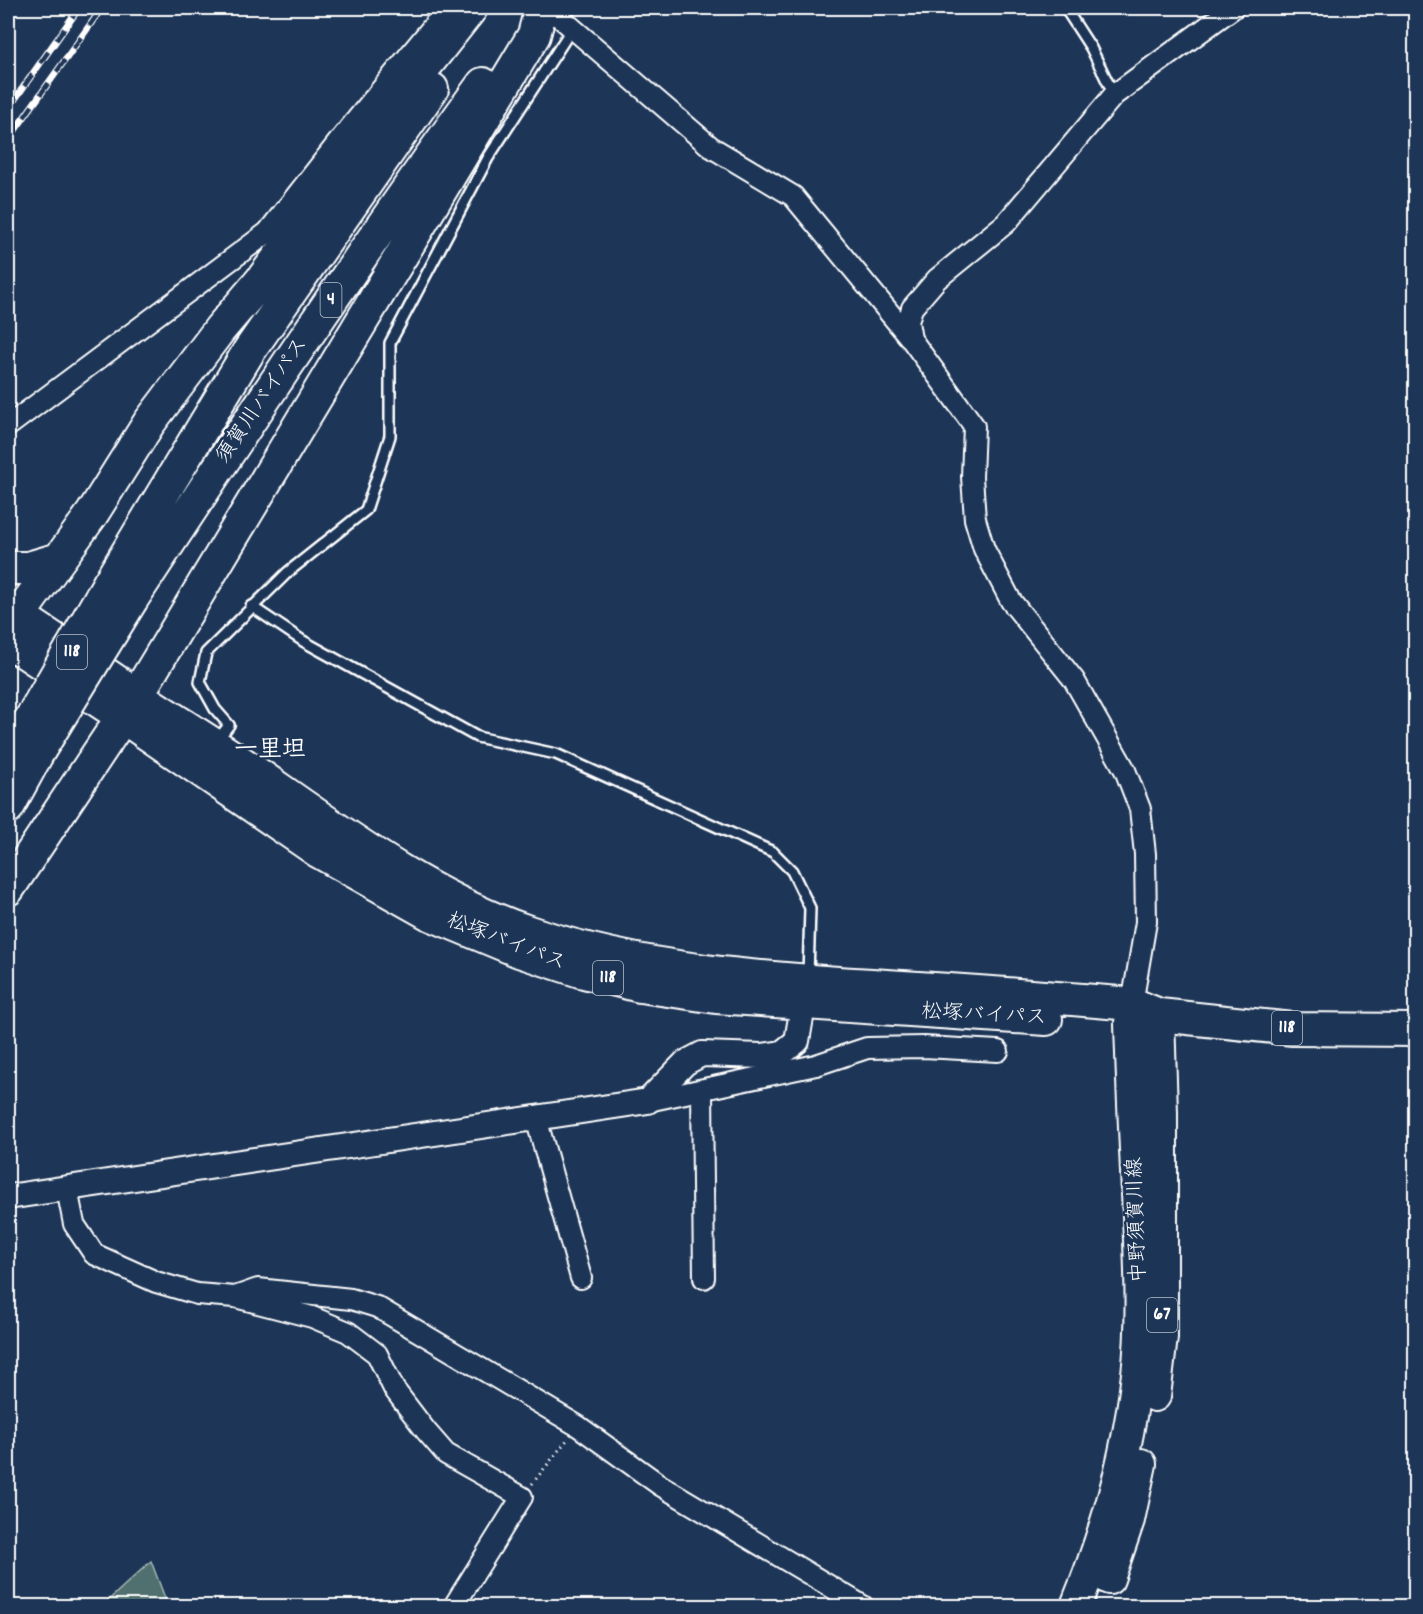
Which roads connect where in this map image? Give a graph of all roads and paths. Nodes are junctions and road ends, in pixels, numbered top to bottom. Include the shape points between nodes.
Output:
1 (448, 8) edge
2 (471, 8) edge
3 (491, 8) edge
4 (539, 8) edge
5 (549, 8) edge
6 (1065, 8) edge
7 (1233, 8) edge
8 (573, 27) junction
9 (1114, 95) junction
10 (351, 142) junction
11 (911, 339) junction
12 (8, 426) edge
13 (59, 559) junction
14 (8, 568) edge
15 (121, 591) junction
16 (251, 606) junction
17 (10, 624) edge
18 (130, 706) junction
19 (214, 745) junction
20 (21, 752) edge
21 (8, 807) edge
22 (8, 889) edge
23 (805, 993) junction
24 (1140, 1014) junction
25 (1416, 1030) edge
26 (998, 1051) dead end
27 (702, 1090) junction
28 (648, 1101) junction
29 (536, 1118) junction
30 (67, 1189) junction
31 (8, 1197) edge
32 (581, 1278) dead end
33 (704, 1278) dead end
34 (235, 1297) junction
35 (578, 1426) junction
36 (522, 1497) junction
37 (454, 1606) edge
38 (863, 1606) edge
39 (1076, 1606) edge
40 (1099, 1606) edge

1 - 10 street
2 - 10 highway
3 - 15 highway, 須賀川バイパス / 4 via 249,351
4 - 15 highway, 須賀川バイパス / 4
4 - 18 highway via 534,35
5 - 8 street
6 - 9 lane via 1091,48
7 - 9 street
8 - 11 street via 711,147 793,196
8 - 16 lane via 488,158 390,342 390,436 366,510
9 - 11 street via 1006,223 937,279 912,308 908,322
10 - 12 street via 268,232
10 - 13 highway via 261,281 149,423
11 - 24 street via 974,426 975,519 984,549 1011,601 1074,680 1136,795 1145,854 1146,922
13 - 14 highway via 28,568
13 - 17 highway
15 - 20 highway, 須賀川バイパス / 4, bridge
16 - 19 lane via 206,653 200,682 229,725
16 - 23 lane via 303,641 477,737 556,754 773,852 792,871 810,908
17 - 18 highway, 118
18 - 19 highway, 松塚バイパス / 118
18 - 22 highway
18 - 23 highway, 松塚バイパス / 118 via 318,851 430,914 474,933 580,971 640,986 716,997
19 - 23 highway, 松塚バイパス / 118 via 361,844 485,915 584,948
20 - 21 highway, 須賀川バイパス / 4
23 - 24 highway, 松塚バイパス / 118
23 - 28 street via 797,1041 782,1053 702,1054 685,1064
24 - 25 highway, 松塚バイパス / 118 via 1293,1029
24 - 39 main road, 中野須賀川線 / 67 via 1142,1309 1137,1372 1119,1474 1093,1565
24 - 40 main road, 中野須賀川線 / 67 via 1162,1113 1162,1337 1152,1414 1129,1520
26 - 27 street via 867,1048 816,1065
27 - 28 street
27 - 33 street
28 - 29 street
29 - 30 street
29 - 32 street
30 - 31 street
30 - 34 street via 74,1224 94,1254 156,1282 197,1294
34 - 35 street via 258,1289 351,1299 377,1306
34 - 36 street via 312,1317 348,1332 377,1354 394,1389 446,1454
35 - 36 path
35 - 38 street via 660,1485
36 - 37 street

